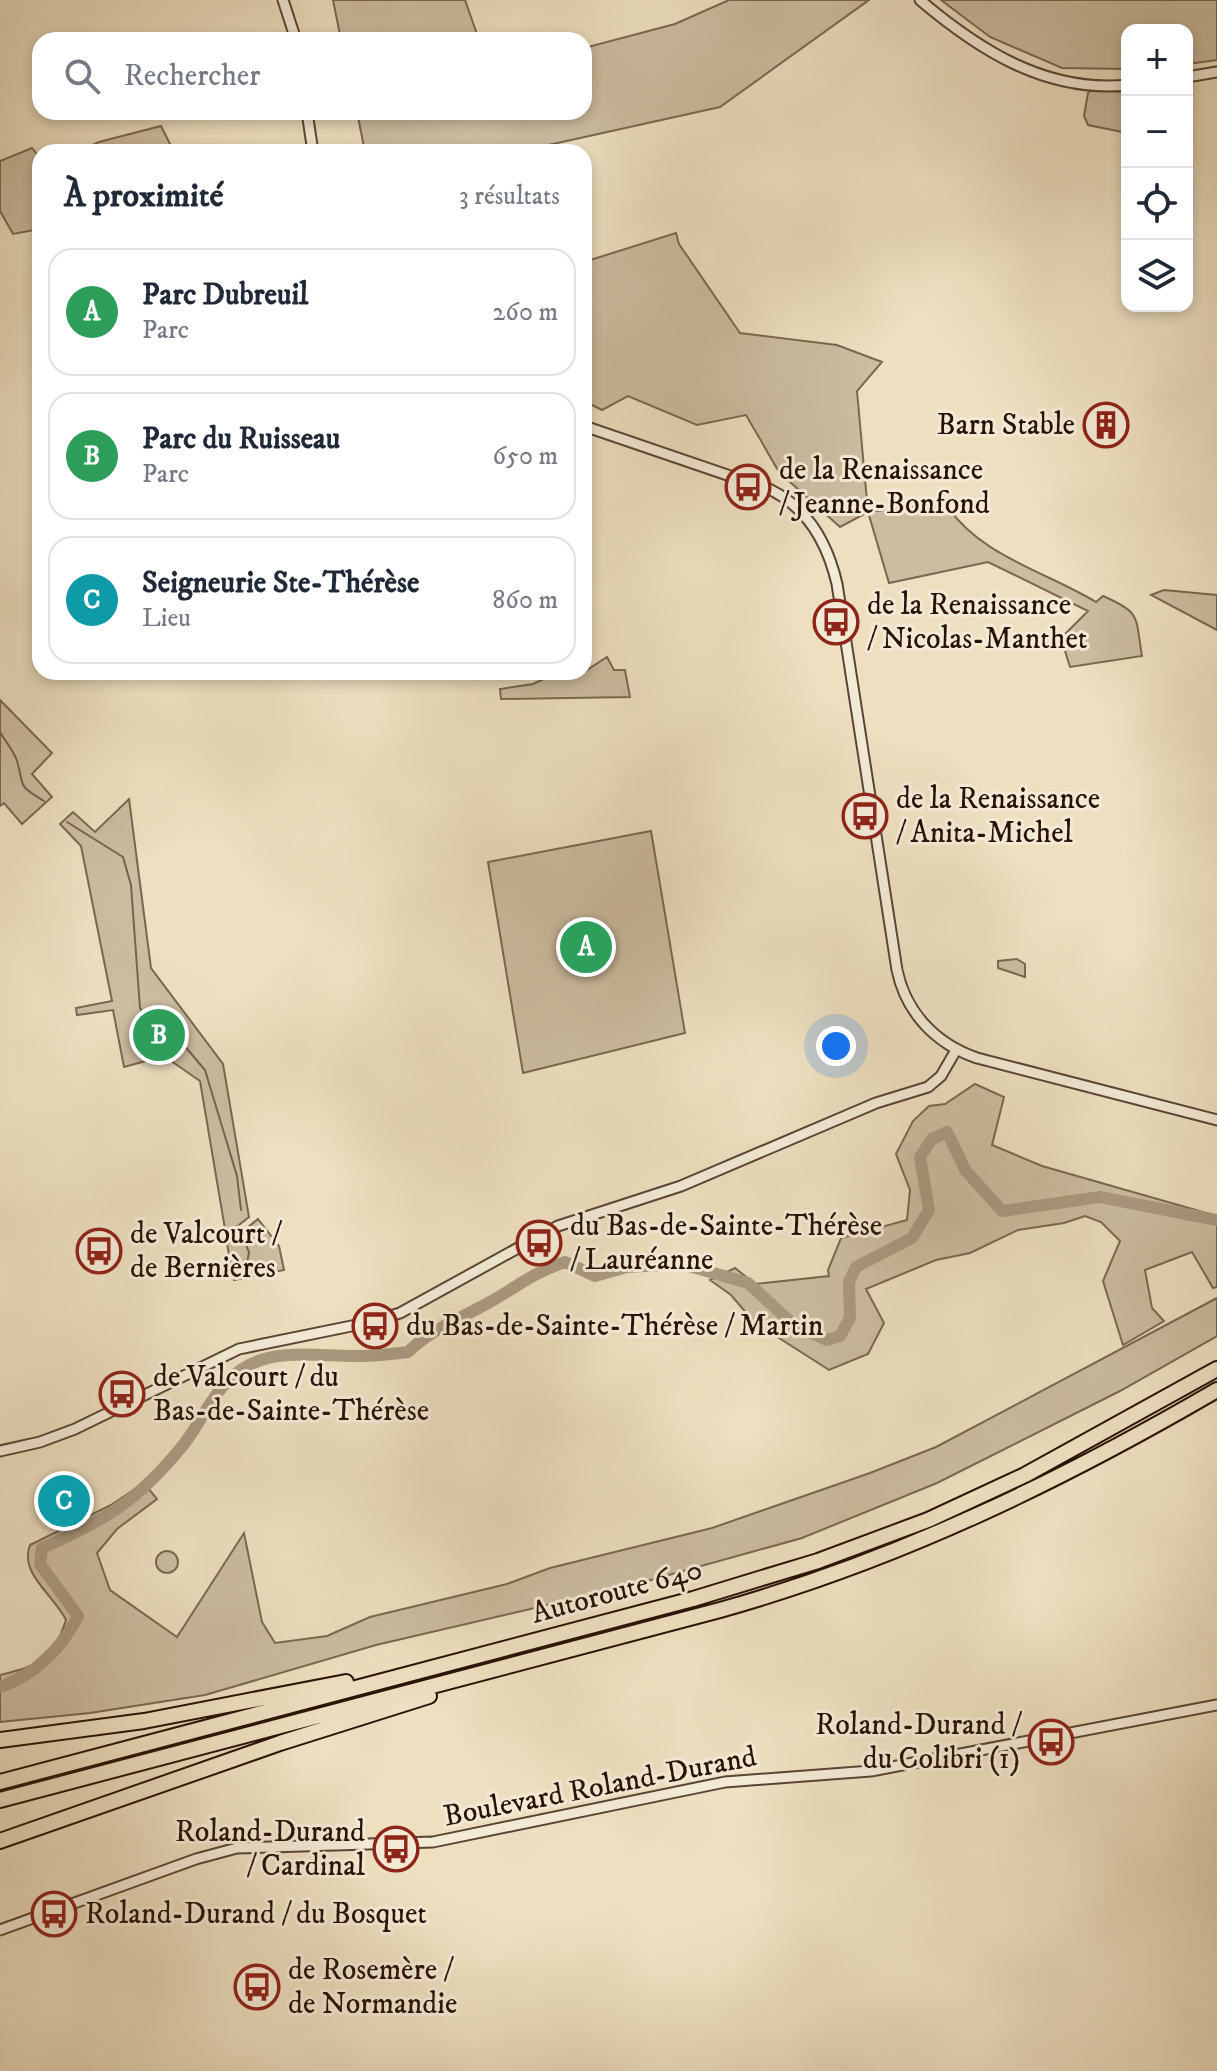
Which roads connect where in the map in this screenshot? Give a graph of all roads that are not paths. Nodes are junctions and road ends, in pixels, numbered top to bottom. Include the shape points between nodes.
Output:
1 (283, 0) edge
2 (920, 0) edge
3 (293, 32) edge
4 (1217, 72) edge
5 (1193, 76) edge
6 (1121, 85) edge
7 (308, 120) edge
8 (312, 144) edge
9 (592, 429) edge
10 (956, 1050) junction
11 (1217, 1120) edge
12 (1217, 1369) edge
13 (1217, 1390) edge
14 (0, 1451) edge
15 (540, 1658) junction
16 (457, 1661) junction
17 (1217, 1705) edge
18 (0, 1740) edge
19 (0, 1782) edge
20 (0, 1800) edge
21 (0, 1841) edge
22 (0, 1930) edge

1 - 3 street
2 - 6 street via 972,42 1024,69 1081,85
4 - 5 street
7 - 8 street
9 - 10 street via 771,490 798,509 821,538 837,584 898,976 917,1016
10 - 11 street
10 - 14 street via 928,1087 881,1101 666,1191 558,1226 400,1313 239,1349 45,1441
12 - 16 highway, Autoroute 640 via 1025,1475 871,1542 736,1587
13 - 15 highway, Autoroute 640 via 1043,1487 902,1549 746,1603
15 - 20 highway, Autoroute 640
15 - 21 highway
16 - 18 highway via 144,1721
16 - 19 highway, Autoroute 640
17 - 22 street, Boulevard Roland-Durand via 871,1771 725,1782 433,1842 237,1848

